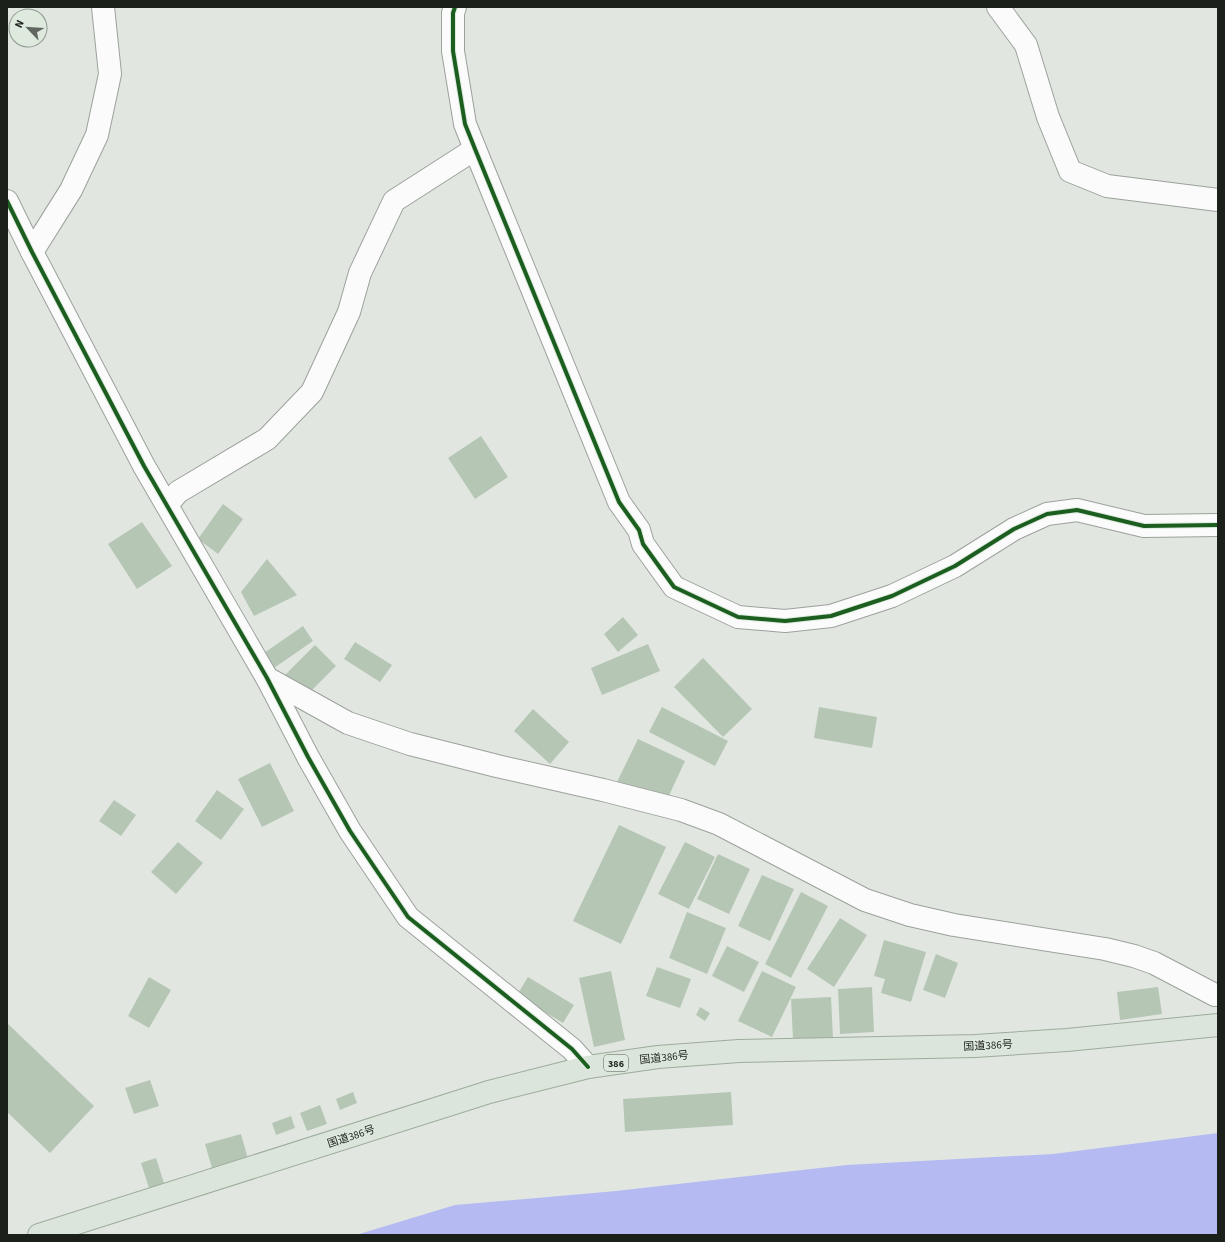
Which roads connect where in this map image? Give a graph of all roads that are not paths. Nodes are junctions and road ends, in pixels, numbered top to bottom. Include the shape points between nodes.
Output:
1 (103, 7) edge
2 (455, 7) edge
3 (998, 7) edge
4 (475, 149) junction
5 (1218, 200) edge
6 (7, 201) edge
7 (32, 252) junction
8 (167, 505) junction
9 (1218, 525) edge
10 (267, 678) junction
11 (1218, 995) edge
12 (1218, 1025) edge
13 (588, 1067) junction
14 (39, 1235) edge

1 - 7 street via 110,74 97,135 71,190
2 - 4 street via 453,52 466,124
3 - 5 street via 1026,45 1048,117 1070,171 1107,186
4 - 8 street via 394,202 360,273 349,312 312,392 267,439 178,492
4 - 9 street via 619,502 639,530 643,544 674,587 738,617 785,621 831,616 899,593 955,566 1014,529 1047,514 1077,510 1144,526
6 - 7 street
7 - 8 street
8 - 10 street
10 - 11 street via 348,723 410,744 680,810 719,824 865,900 910,915 954,925 1134,956 1154,963
10 - 13 street via 350,831 408,917 572,1049
12 - 13 highway, 国道386号 / 386 via 975,1046 739,1051 658,1057
13 - 14 highway, 国道386号 / 386 via 489,1092

